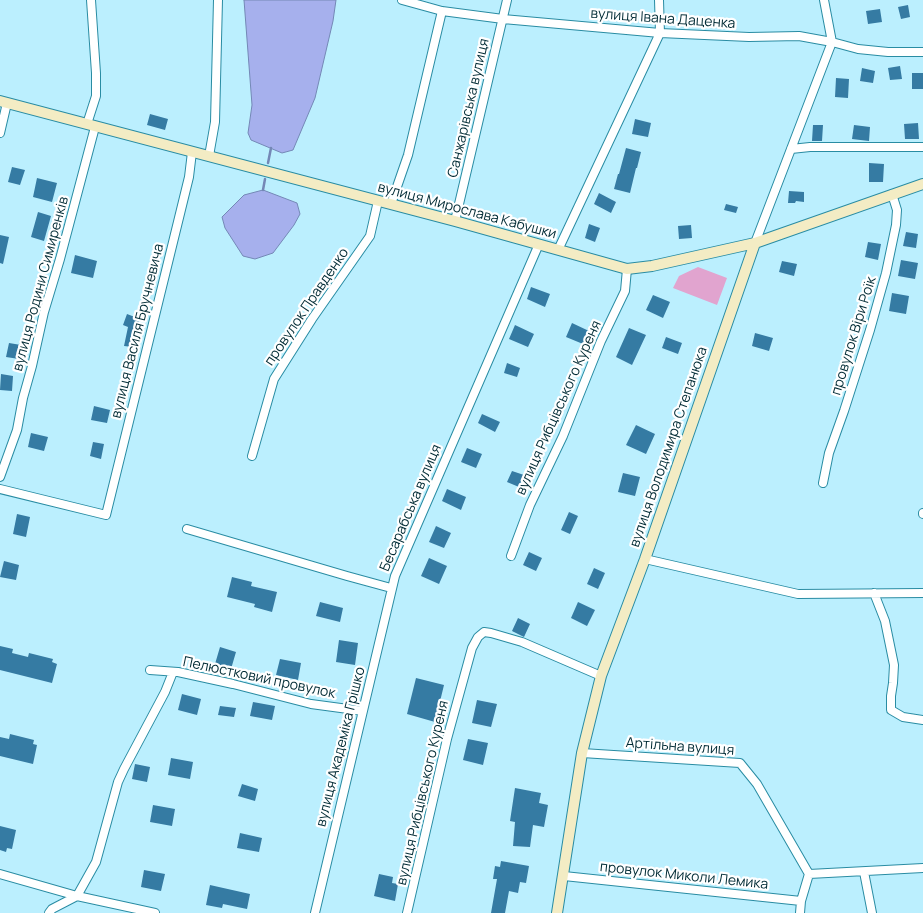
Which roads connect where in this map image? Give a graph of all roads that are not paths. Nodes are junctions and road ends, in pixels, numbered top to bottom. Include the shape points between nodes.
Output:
1 (91, 0) edge
2 (218, 0) edge
3 (402, 0) edge
4 (507, 0) edge
5 (659, 0) edge
6 (824, 0) edge
7 (442, 11) junction
8 (503, 19) junction
9 (660, 33) junction
10 (832, 42) junction
11 (923, 52) edge
12 (3, 102) edge
13 (91, 126) junction
14 (0, 132) edge
15 (923, 147) edge
16 (791, 149) junction
17 (192, 152) junction
18 (209, 156) junction
19 (923, 184) edge
20 (892, 194) junction
21 (378, 201) junction
22 (391, 204) junction
23 (455, 221) junction
24 (755, 243) junction
25 (539, 244) junction
26 (558, 250) junction
27 (627, 269) junction
28 (252, 456) dead end
29 (0, 477) edge
30 (823, 483) dead end
31 (0, 489) edge
32 (187, 529) dead end
33 (511, 556) dead end
34 (644, 558) junction
35 (392, 588) junction
36 (874, 593) junction
37 (923, 593) edge
38 (150, 670) dead end
39 (173, 672) junction
40 (601, 676) junction
41 (363, 711) junction
42 (923, 720) edge
43 (582, 753) junction
44 (923, 868) edge
45 (864, 872) junction
46 (0, 874) edge
47 (809, 874) junction
48 (564, 876) junction
49 (77, 896) junction
50 (801, 901) junction
51 (49, 913) edge
52 (155, 913) edge
53 (314, 913) edge
54 (408, 913) edge
55 (557, 913) edge
56 (800, 913) edge
57 (872, 913) edge

1 - 13 street, вулиця Родини Симиренків via 96,73
2 - 18 street via 215,122
3 - 7 street, вулиця Івана Даценка
4 - 8 street, Санжарівська вулиця
5 - 9 street
6 - 10 street
7 - 8 street, вулиця Івана Даценка
7 - 22 street via 408,154
8 - 9 street, вулиця Івана Даценка
8 - 23 street, Санжарівська вулиця
9 - 10 street, вулиця Івана Даценка via 799,36
9 - 26 street
10 - 11 street, вулиця Івана Даценка via 858,49
10 - 16 street, вулиця Володимира Степанюка
12 - 13 street, вулиця Мирослава Кабушки
12 - 14 street
13 - 17 street, вулиця Мирослава Кабушки
13 - 29 street, вулиця Родини Симиренків via 17,430
15 - 16 street
16 - 24 street, вулиця Володимира Степанюка
17 - 18 street, вулиця Мирослава Кабушки
17 - 31 street, вулиця Василя Бручневича via 189,177 106,516
18 - 21 street, вулиця Мирослава Кабушки
19 - 20 street, вулиця Мирослава Кабушки
20 - 24 street, вулиця Мирослава Кабушки
20 - 30 street, провулок Віри Роїк via 897,210 896,225 886,273 829,453
21 - 22 street, вулиця Мирослава Кабушки
21 - 28 street, провулок Правденко via 370,236 274,379
22 - 23 street, вулиця Мирослава Кабушки
23 - 25 street, вулиця Мирослава Кабушки
24 - 27 street, вулиця Мирослава Кабушки
24 - 34 street, вулиця Володимира Степанюка
25 - 26 street, вулиця Мирослава Кабушки
25 - 35 street, Бесарабська вулиця
26 - 27 street, вулиця Мирослава Кабушки
27 - 33 street, вулиця Рибцівського Куреня via 625,291 530,505
32 - 35 street, Бесарабська вулиця
34 - 36 street via 798,594
34 - 40 street, вулиця Володимира Степанюка
35 - 41 street, вулиця Академіка Грішко
36 - 37 street
36 - 42 street via 885,620 894,666 892,710 903,717
38 - 39 street, Пелюстковий провулок
39 - 41 street, Пелюстковий провулок via 311,704
39 - 49 street via 121,776 96,862
40 - 43 street, вулиця Володимира Степанюка
40 - 54 street, вулиця Рибцівського Куреня via 522,642 484,632 478,637 472,648 447,739
41 - 53 street, вулиця Академіка Грішко
43 - 47 street, Артільна вулиця via 740,763 757,784
43 - 48 street, вулиця Володимира Степанюка
44 - 45 street
45 - 47 street
45 - 57 street
46 - 49 street
47 - 50 street
48 - 50 street, провулок Миколи Лемика
48 - 55 street, вулиця Володимира Степанюка
49 - 51 street
49 - 52 street
50 - 56 street

